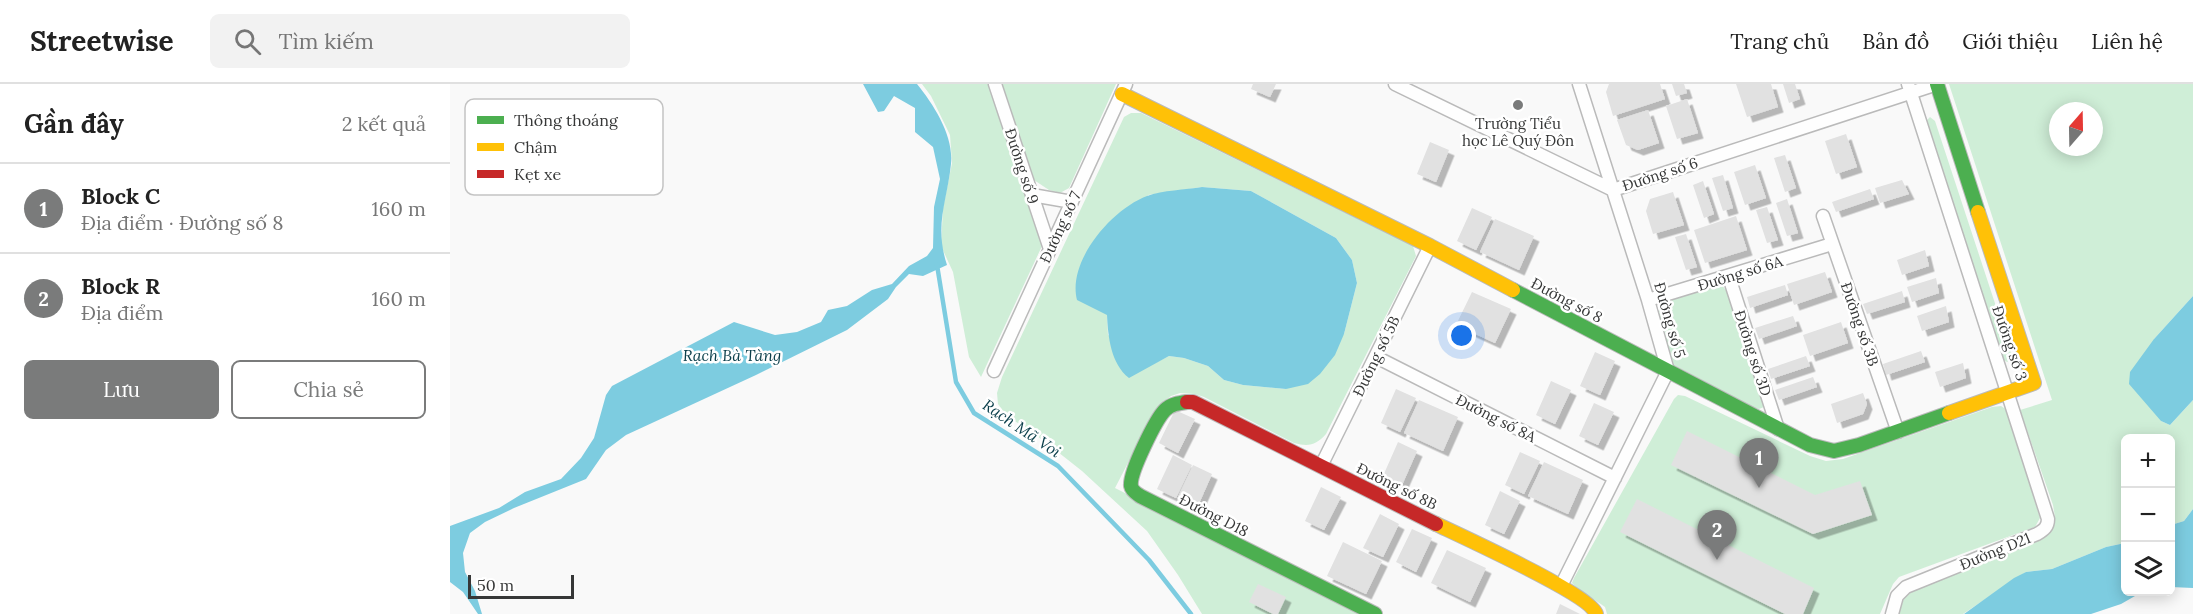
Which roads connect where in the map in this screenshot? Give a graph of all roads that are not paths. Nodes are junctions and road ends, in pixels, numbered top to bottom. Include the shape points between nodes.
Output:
1 (995, 84) edge
2 (1395, 84) edge
3 (1579, 84) edge
4 (1937, 84) edge
5 (1910, 88) edge
6 (1124, 89) edge
7 (1613, 190) junction
8 (1032, 195) junction
9 (1072, 202) junction
10 (1823, 216) dead end
11 (1832, 244) junction
12 (1430, 246) junction
13 (1050, 249) junction
14 (1729, 277) junction
15 (1648, 300) junction
16 (1376, 357) junction
17 (994, 371) dead end
18 (1668, 371) junction
19 (2007, 393) junction
20 (1179, 401) joint
21 (1778, 429) junction
22 (1898, 432) junction
23 (1321, 466) junction
24 (1615, 478) junction
25 (1561, 585) junction
26 (1596, 612) edge
27 (1375, 614) edge
28 (1892, 614) edge

1 - 8 street, Đường số 9
2 - 7 street, Đường số 6
3 - 7 street, Đường số 5
4 - 5 street, Đường số 6
4 - 19 street, Đường số 3 via 2034,383
5 - 7 street, Đường số 6
5 - 19 street, Đường số 3
6 - 9 street, Đường số 7
6 - 12 street, Đường số 8
7 - 15 street, Đường số 5
8 - 9 street
8 - 13 street, Đường số 9
9 - 13 street, Đường số 7
10 - 11 street, Đường số 3B
11 - 14 street, Đường số 6A
11 - 22 street, Đường số 3B
12 - 16 street, Đường số 5B
12 - 18 street, Đường số 8
13 - 17 street, Đường số 7
14 - 15 street, Đường số 6A
14 - 21 street, Đường số 3D
15 - 18 street, Đường số 5
16 - 23 street, Đường số 5B
16 - 24 street, Đường số 8A
18 - 21 street, Đường số 8
18 - 24 street, Đường số 5
19 - 22 street, Đường số 8
19 - 28 street, Đường D21 via 2048,519 2045,530 1906,587 1897,596
20 - 23 street, Đường số 8B via 1192,402
20 - 27 street, Đường D18 via 1160,416 1132,474 1134,491
21 - 22 street, Đường số 8 via 1834,451
23 - 25 street, Đường số 8B
24 - 25 street, Đường số 5
25 - 26 street, Đường số 8B

